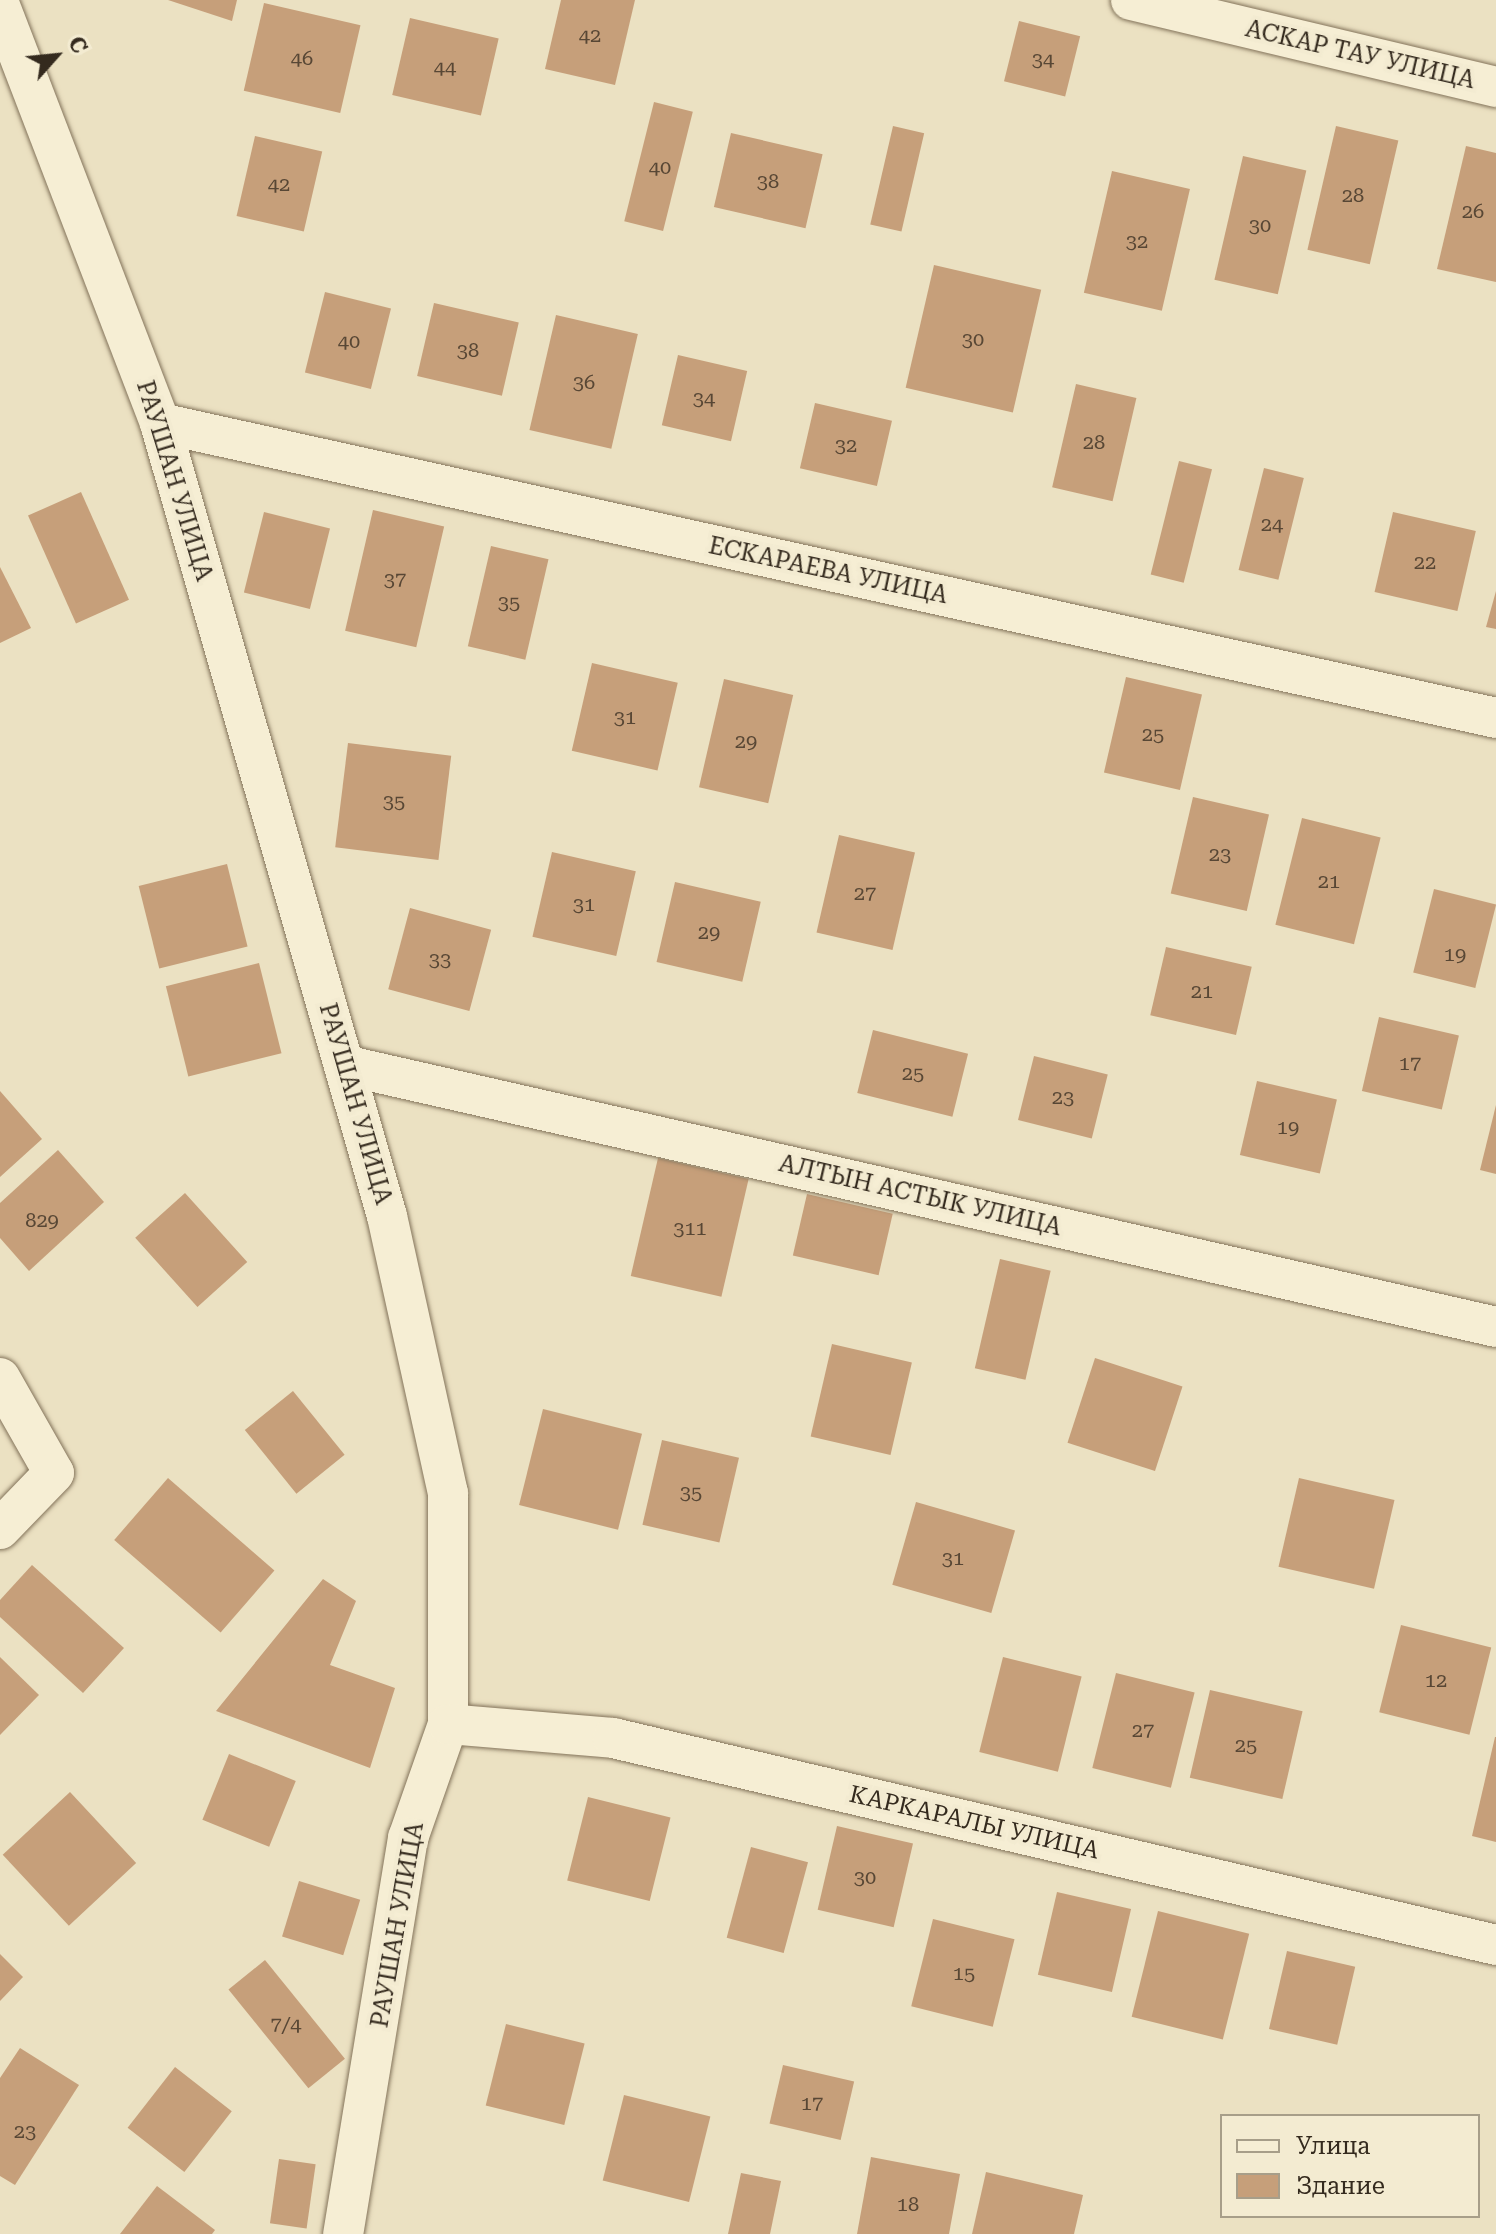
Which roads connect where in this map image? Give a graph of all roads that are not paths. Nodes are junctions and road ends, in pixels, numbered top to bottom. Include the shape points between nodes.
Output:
1 (1131, 0) edge
2 (4, 28) edge
3 (1496, 87) edge
4 (160, 423) junction
5 (1496, 718) edge
6 (344, 1065) junction
7 (1496, 1327) edge
8 (0, 1378) edge
9 (0, 1529) edge
10 (448, 1724) junction
11 (1496, 1945) edge
12 (343, 2234) edge

1 - 3 street, АСКАР ТАУ УЛИЦА
2 - 4 street, РАУШАН УЛИЦА
4 - 5 street, ЕСКАРАЕВА УЛИЦА
4 - 6 street, РАУШАН УЛИЦА
6 - 7 street, АЛТЫН АСТЫК УЛИЦА
6 - 10 street, РАУШАН УЛИЦА via 387,1216 448,1493
8 - 9 street via 54,1473
10 - 11 street, КАРКАРАЛЫ УЛИЦА via 613,1738
10 - 12 street, РАУШАН УЛИЦА via 408,1838

